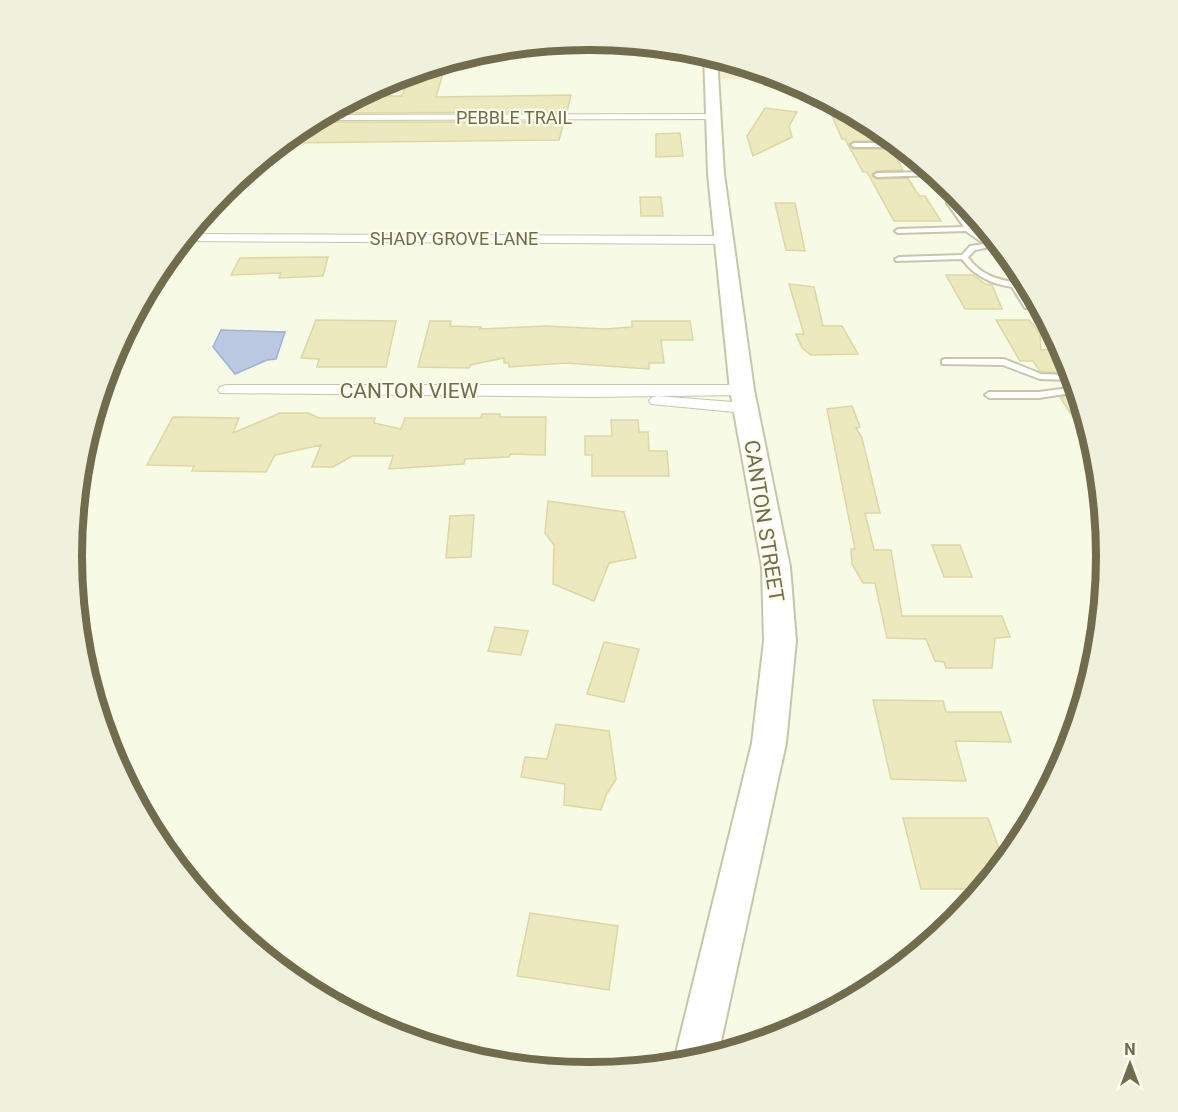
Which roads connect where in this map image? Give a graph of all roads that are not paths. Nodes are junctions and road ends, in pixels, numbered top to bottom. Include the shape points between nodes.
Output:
1 (710, 65) edge
2 (712, 117) junction
3 (335, 118) edge
4 (854, 145) dead end
5 (884, 145) edge
6 (922, 174) edge
7 (877, 175) dead end
8 (950, 203) dead end
9 (968, 229) junction
10 (898, 231) dead end
11 (195, 238) edge
12 (724, 240) junction
13 (986, 241) edge
14 (988, 243) edge
15 (964, 257) junction
16 (899, 259) dead end
17 (1028, 306) dead end
18 (945, 362) dead end
19 (1063, 377) edge
20 (226, 390) dead end
21 (1068, 391) edge
22 (989, 395) dead end
23 (743, 399) junction
24 (697, 1051) edge

1 - 2 street, CANTON STREET
2 - 3 street, PEBBLE TRAIL
2 - 12 street, CANTON STREET
4 - 5 lane
6 - 7 lane
8 - 9 lane
9 - 10 lane
9 - 13 lane
11 - 12 street, SHADY GROVE LANE
12 - 23 street, CANTON STREET
14 - 15 lane via 973,248
15 - 16 lane
15 - 17 lane via 986,277 1015,285
18 - 19 lane via 1004,362 1040,376
20 - 23 street, CANTON VIEW via 592,392
21 - 22 lane
23 - 24 street, CANTON STREET via 776,567 780,641 769,743

